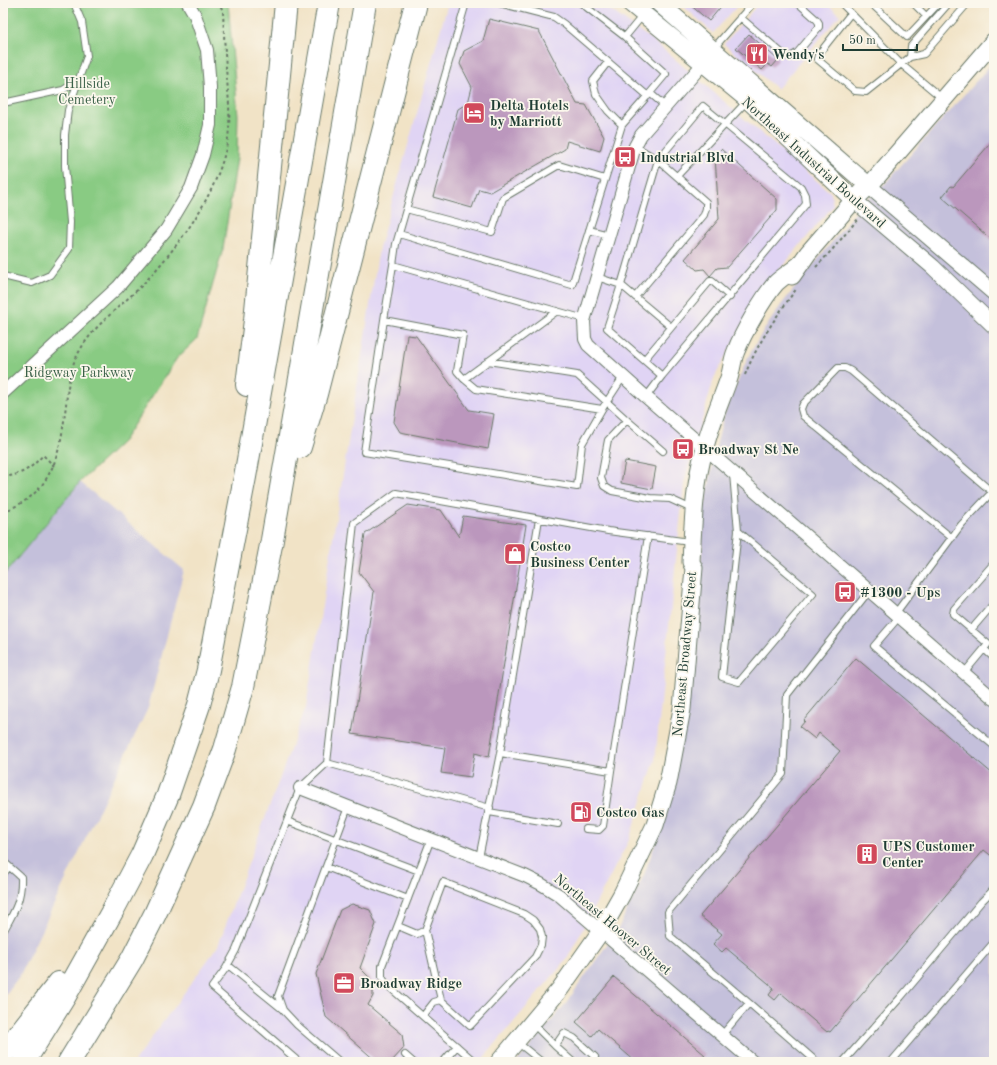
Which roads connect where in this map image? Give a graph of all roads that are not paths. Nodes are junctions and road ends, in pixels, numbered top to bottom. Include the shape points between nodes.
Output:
1 (74, 3) edge
2 (188, 3) edge
3 (286, 3) edge
4 (329, 3) edge
5 (365, 3) edge
6 (416, 3) edge
7 (466, 3) edge
8 (499, 3) edge
9 (581, 3) edge
10 (630, 3) edge
11 (659, 3) edge
12 (753, 3) edge
13 (798, 3) edge
14 (841, 3) edge
15 (875, 3) edge
16 (912, 3) edge
17 (939, 3) edge
18 (949, 3) edge
19 (968, 3) edge
20 (848, 5) edge
21 (644, 13) junction
22 (851, 13) junction
23 (926, 16) junction
24 (740, 17) junction
25 (625, 37) junction
26 (994, 41) edge
27 (709, 57) junction
28 (910, 57) junction
29 (608, 62) junction
30 (901, 64) junction
31 (80, 79) junction
32 (649, 94) junction
33 (748, 100) junction
34 (944, 100) junction
35 (3, 103) edge
36 (666, 107) junction
37 (622, 125) junction
38 (725, 125) junction
39 (635, 146) junction
40 (658, 160) junction
41 (678, 176) junction
42 (605, 179) junction
43 (869, 186) junction
44 (854, 200) junction
45 (406, 209) junction
46 (589, 230) junction
47 (399, 234) junction
48 (609, 235) junction
49 (393, 265) junction
50 (3, 276) edge
51 (597, 277) junction
52 (621, 285) junction
53 (994, 293) edge
54 (635, 297) junction
55 (730, 297) junction
56 (556, 311) junction
57 (585, 319) junction
58 (384, 320) junction
59 (994, 326) edge
60 (671, 328) junction
61 (644, 360) junction
62 (488, 361) junction
63 (662, 376) junction
64 (623, 377) junction
65 (464, 379) junction
66 (3, 393) edge
67 (646, 397) junction
68 (607, 402) junction
69 (602, 409) junction
70 (627, 420) junction
71 (705, 448) junction
72 (663, 452) dead end
73 (734, 474) junction
74 (993, 491) edge
75 (693, 510) junction
76 (539, 519) junction
77 (738, 531) junction
78 (648, 536) junction
79 (952, 538) junction
80 (272, 540) junction
81 (692, 542) junction
82 (994, 563) edge
83 (869, 591) junction
84 (994, 603) edge
85 (897, 616) junction
86 (971, 630) junction
87 (984, 649) junction
88 (994, 658) edge
89 (208, 670) junction
90 (964, 672) junction
91 (994, 698) edge
92 (994, 746) edge
93 (500, 753) junction
94 (327, 763) junction
95 (611, 771) junction
96 (300, 788) junction
97 (348, 807) junction
98 (490, 810) junction
99 (287, 821) junction
100 (558, 824) dead end
101 (586, 829) dead end
102 (430, 839) junction
103 (336, 840) junction
104 (480, 858) junction
105 (3, 861) edge
106 (9, 867) junction
107 (326, 867) junction
108 (419, 871) junction
109 (3, 874) edge
110 (994, 889) edge
111 (408, 899) junction
112 (113, 910) junction
113 (398, 926) junction
114 (425, 930) junction
115 (601, 931) junction
116 (3, 932) edge
117 (994, 942) edge
118 (228, 965) junction
119 (441, 1000) junction
120 (749, 1003) junction
121 (283, 1010) junction
122 (423, 1016) junction
123 (532, 1022) junction
124 (722, 1035) junction
125 (516, 1041) junction
126 (457, 1046) junction
127 (555, 1046) junction
128 (3, 1054) edge
129 (405, 1055) dead end
130 (595, 1057) dead end
131 (24, 1062) edge
132 (69, 1062) edge
133 (299, 1062) edge
134 (340, 1062) edge
135 (413, 1062) edge
136 (443, 1062) edge
137 (475, 1062) edge
138 (499, 1062) edge
139 (542, 1062) edge
140 (573, 1062) edge
141 (753, 1062) edge
142 (818, 1062) edge
143 (843, 1062) edge
144 (891, 1062) edge

1 - 31 lane via 82,22 87,56
2 - 66 street via 207,50 210,87 210,125 203,155 190,188 166,230 118,287
3 - 89 highway via 254,327
4 - 89 highway
5 - 80 highway
6 - 80 highway via 316,394
7 - 45 lane
8 - 29 lane via 554,17
9 - 25 lane
10 - 21 main road, Northeast Industrial Boulevard
11 - 27 main road, Northeast Industrial Boulevard
12 - 24 lane
13 - 24 lane via 817,20 819,27 794,56 790,57 783,54
14 - 20 lane
15 - 23 lane via 875,7 907,37
16 - 23 lane
17 - 23 lane
18 - 28 lane via 911,46
19 - 28 lane via 924,54
20 - 22 lane
21 - 25 lane
21 - 27 main road, Northeast Industrial Boulevard
22 - 30 lane
22 - 30 lane via 817,59 855,91 866,92
24 - 27 lane
25 - 32 lane via 666,74
26 - 34 main road, Northeast Broadway Street
27 - 33 main road, Northeast Industrial Boulevard
27 - 36 street
27 - 43 main road, Northeast Industrial Boulevard
28 - 30 lane
29 - 32 lane
29 - 37 lane via 593,80 596,94
30 - 34 lane
31 - 35 lane via 63,90
31 - 50 lane via 68,110 65,135 64,166 70,222 69,249 50,275 32,283
32 - 36 lane
32 - 37 lane
33 - 38 lane
33 - 44 main road, Northeast Industrial Boulevard
34 - 43 main road, Northeast Broadway Street
36 - 39 street via 641,135
37 - 42 lane
38 - 40 lane via 703,106
38 - 41 lane
38 - 55 lane via 800,187 805,195 806,204
39 - 40 lane
39 - 48 street
40 - 41 lane
40 - 52 lane
41 - 54 lane via 706,202 704,215
42 - 45 lane via 559,165 503,198 492,232
42 - 46 lane
43 - 44 main road, Northeast Broadway Street
43 - 53 street, Northeast Industrial Boulevard
44 - 59 street, Northeast Industrial Boulevard via 933,267
44 - 71 main road, Northeast Broadway Street via 798,266 756,332 729,378
45 - 47 lane
46 - 47 lane via 572,285
46 - 48 lane
47 - 49 lane
48 - 51 street
49 - 56 lane
49 - 58 lane
51 - 52 lane
51 - 57 street
52 - 54 lane
52 - 61 lane via 607,328
54 - 60 lane
55 - 60 lane via 710,281
55 - 63 lane
56 - 57 lane
56 - 62 lane
57 - 64 street via 584,339
58 - 65 lane via 463,335 457,371
58 - 69 lane via 364,452 577,487 582,444
60 - 61 lane
61 - 63 lane
62 - 65 lane
62 - 68 lane via 576,375
63 - 67 lane
64 - 67 street
64 - 68 lane
65 - 69 lane via 476,389
67 - 71 street
68 - 69 lane
68 - 70 lane
70 - 72 lane
70 - 75 lane via 608,440 602,478 604,486 612,491 627,494 670,499
71 - 73 street
71 - 75 main road, Northeast Broadway Street
73 - 77 lane
73 - 83 street
74 - 79 lane
74 - 79 lane via 851,370 838,368 803,404 803,416
75 - 81 main road, Northeast Broadway Street
76 - 78 lane
76 - 93 lane
76 - 94 lane via 396,493 354,523
77 - 77 lane via 722,677 739,682 813,594
78 - 81 lane
78 - 95 lane
79 - 85 lane
80 - 132 highway via 243,687 225,749 204,806 132,960
81 - 115 main road, Northeast Broadway Street via 691,562 694,568 682,709 668,783 655,825
82 - 86 lane via 954,609 953,614
83 - 85 street
83 - 120 lane via 787,695 783,774 668,912 670,936
84 - 86 lane
85 - 90 street
85 - 92 lane via 874,646
86 - 87 lane via 988,644
87 - 88 lane
87 - 90 lane
89 - 112 highway via 168,795 142,855
90 - 91 street
93 - 95 lane
93 - 98 lane
94 - 96 lane
94 - 98 lane
95 - 101 lane via 603,826 599,830
96 - 97 street, Northeast Hoover Street
96 - 99 lane
97 - 102 street, Northeast Hoover Street
97 - 103 lane
98 - 100 lane
98 - 104 lane
99 - 103 lane
99 - 118 lane
102 - 104 street, Northeast Hoover Street
102 - 108 lane
103 - 107 lane
103 - 108 lane
104 - 115 street, Northeast Hoover Street via 525,876 559,895
105 - 106 lane
106 - 109 lane
106 - 116 lane via 21,877 21,889 18,905
107 - 111 lane
107 - 121 lane via 278,996
108 - 111 lane
110 - 143 lane
111 - 113 lane
112 - 128 highway
112 - 131 highway via 65,996
113 - 114 lane via 417,934
113 - 122 lane via 382,966 382,977 387,985
114 - 119 lane
114 - 119 lane via 443,882 524,914 537,923 542,937 535,957 470,1026
115 - 123 main road, Northeast Broadway Street
115 - 124 street, Northeast Hoover Street
117 - 144 lane
118 - 121 lane
118 - 133 lane via 212,987
119 - 122 lane via 434,1002
120 - 124 lane
120 - 142 lane
121 - 134 lane
122 - 126 lane
123 - 125 main road, Northeast Broadway Street
123 - 127 lane
124 - 141 street, Northeast Hoover Street
125 - 138 main road, Northeast Broadway Street
125 - 139 lane
126 - 136 lane
126 - 137 lane
127 - 130 lane via 564,1033 574,1038
127 - 140 lane
129 - 135 lane

